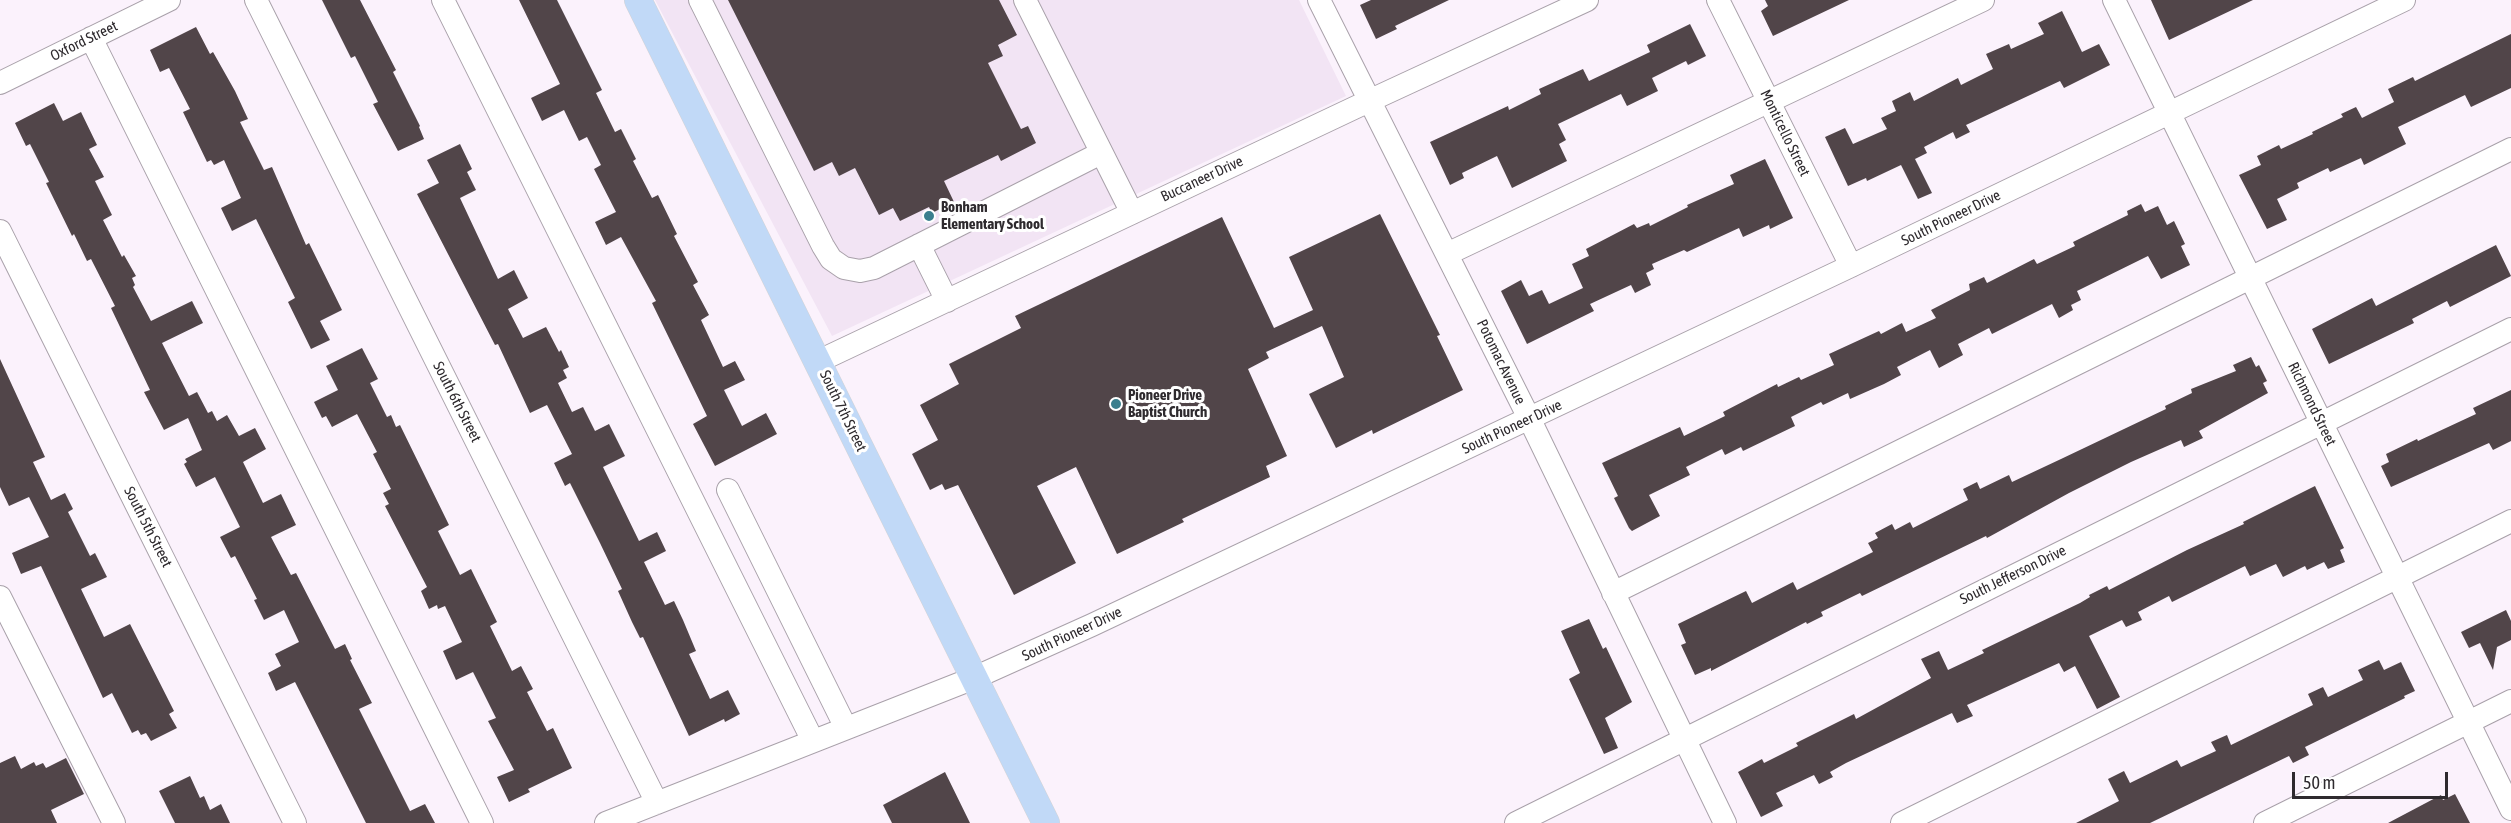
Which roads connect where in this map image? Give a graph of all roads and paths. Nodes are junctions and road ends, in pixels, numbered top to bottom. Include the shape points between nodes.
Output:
1 (169, 0) edge
2 (256, 0) edge
3 (443, 0) edge
4 (638, 0) edge
5 (700, 0) edge
6 (1025, 0) edge
7 (1319, 0) edge
8 (1587, 0) edge
9 (1718, 0) edge
10 (1983, 0) edge
11 (2114, 0) edge
12 (2404, 0) edge
13 (91, 38) junction
14 (0, 83) edge
15 (1371, 99) junction
16 (1769, 101) junction
17 (2171, 113) junction
18 (2511, 149) edge
19 (1101, 153) junction
20 (1132, 213) junction
21 (0, 231) edge
22 (919, 245) junction
23 (1447, 254) junction
24 (1851, 266) junction
25 (2251, 278) junction
26 (947, 301) junction
27 (2511, 329) edge
28 (819, 361) junction
29 (1529, 418) junction
30 (2320, 422) junction
31 (728, 490) dead end
32 (2511, 520) edge
33 (2397, 576) junction
34 (1613, 593) junction
35 (0, 597) edge
36 (974, 678) junction
37 (2511, 701) edge
38 (2468, 722) junction
39 (846, 728) junction
40 (1683, 739) junction
41 (813, 741) junction
42 (657, 803) junction
43 (2511, 808) edge
44 (114, 823) edge
45 (295, 823) edge
46 (482, 823) edge
47 (606, 823) edge
48 (1046, 823) edge
49 (1516, 823) edge
50 (1725, 823) edge
51 (1902, 823) edge
52 (2265, 823) edge

1 - 13 street, Oxford Street
2 - 42 street, South 6th Street
3 - 41 street
4 - 28 main road, South 7th Street
5 - 22 street via 831,259 844,268 860,271
6 - 19 street
7 - 15 street, Potomac Avenue
8 - 15 street, Buccaneer Drive
9 - 16 street, Monticello Street
10 - 16 street
11 - 17 street, Richmond Street
12 - 17 street, South Pioneer Drive
13 - 14 street, Oxford Street
13 - 46 street
15 - 20 street, Buccaneer Drive
15 - 23 street, Potomac Avenue
16 - 23 street
16 - 24 street, Monticello Street
17 - 24 street, South Pioneer Drive
17 - 25 street, Richmond Street
18 - 25 street
19 - 20 street
19 - 22 street
20 - 26 street, Buccaneer Drive
21 - 45 street, South 5th Street
22 - 26 street
23 - 29 street, Potomac Avenue
24 - 29 street, South Pioneer Drive
25 - 30 street, Richmond Street
25 - 34 street
26 - 28 street, Buccaneer Drive
27 - 30 street, South Jefferson Drive
28 - 36 main road, South 7th Street
29 - 34 street, Potomac Avenue
29 - 36 street, South Pioneer Drive
30 - 33 street, Richmond Street
30 - 40 street, South Jefferson Drive
31 - 39 street
32 - 33 street
33 - 38 street, Richmond Street
33 - 51 street
34 - 40 street, Potomac Avenue
35 - 44 street
36 - 39 street, South Pioneer Drive
36 - 48 main road, South 7th Street
37 - 38 street
38 - 43 street, Richmond Street
38 - 52 street
39 - 41 street, South Pioneer Drive
40 - 49 street, South Jefferson Drive
40 - 50 street, Potomac Avenue
41 - 42 street, South Pioneer Drive
42 - 47 street, South Pioneer Drive

